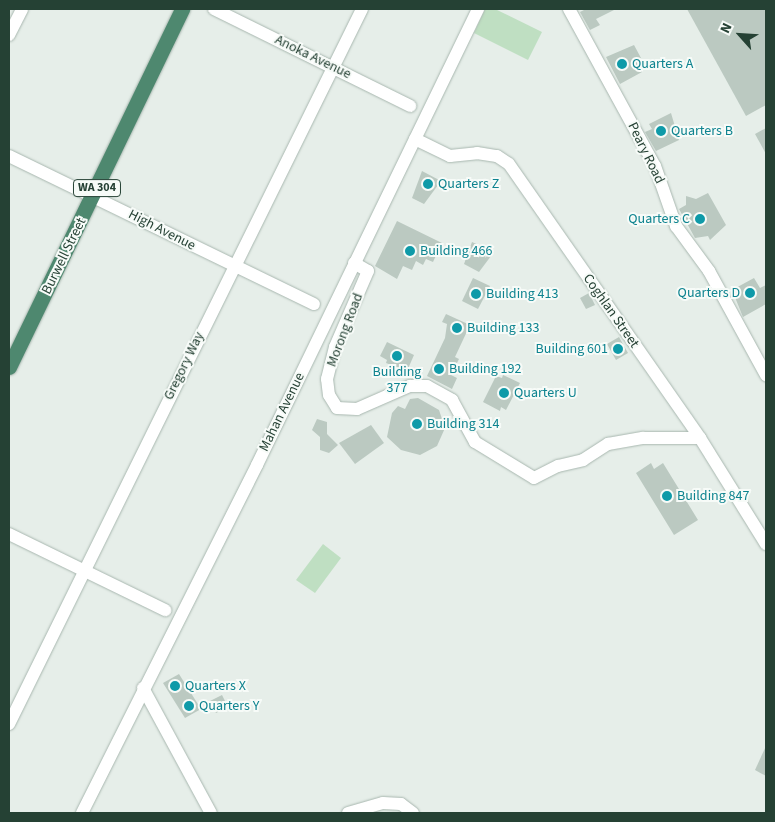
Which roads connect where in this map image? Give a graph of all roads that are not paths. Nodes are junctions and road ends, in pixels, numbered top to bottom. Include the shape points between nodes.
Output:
1 (22, 9) edge
2 (182, 9) edge
3 (214, 9) edge
4 (362, 9) edge
5 (478, 9) edge
6 (569, 9) edge
7 (9, 35) edge
8 (334, 66) junction
9 (410, 106) dead end
10 (414, 139) junction
11 (9, 156) edge
12 (93, 196) junction
13 (354, 263) junction
14 (232, 265) junction
15 (314, 304) dead end
16 (9, 367) edge
17 (766, 375) edge
18 (700, 438) junction
19 (9, 534) edge
20 (766, 544) edge
21 (85, 571) junction
22 (165, 610) dead end
23 (144, 688) junction
24 (9, 724) edge
25 (82, 813) edge
26 (211, 813) edge
27 (348, 813) edge
28 (413, 813) edge

1 - 7 street
2 - 12 highway, Burwell Street / WA 304
3 - 8 street, Anoka Avenue
4 - 8 street, Gregory Way
5 - 10 street, Mahan Avenue
6 - 17 street, Peary Road via 655,166 676,226 709,271
8 - 9 street, Anoka Avenue
8 - 14 street, Gregory Way
10 - 13 street, Mahan Avenue
10 - 18 street, Coghlan Street via 450,156 477,153 497,156 509,164
11 - 12 street, High Avenue
12 - 14 street, High Avenue
12 - 16 highway, Burwell Street / WA 304
13 - 18 street, Morong Road via 368,271 335,347 327,379 329,395 337,408 357,408 410,386 427,386 452,400 475,442 534,478 558,466 583,460 608,444 644,438
13 - 23 street, Mahan Avenue
14 - 15 street, High Avenue
14 - 21 street, Gregory Way
18 - 20 street, Coghlan Street
19 - 21 street
21 - 22 street
21 - 24 street, Gregory Way
23 - 25 street, Mahan Avenue
23 - 26 street
27 - 28 street via 383,803 401,804

